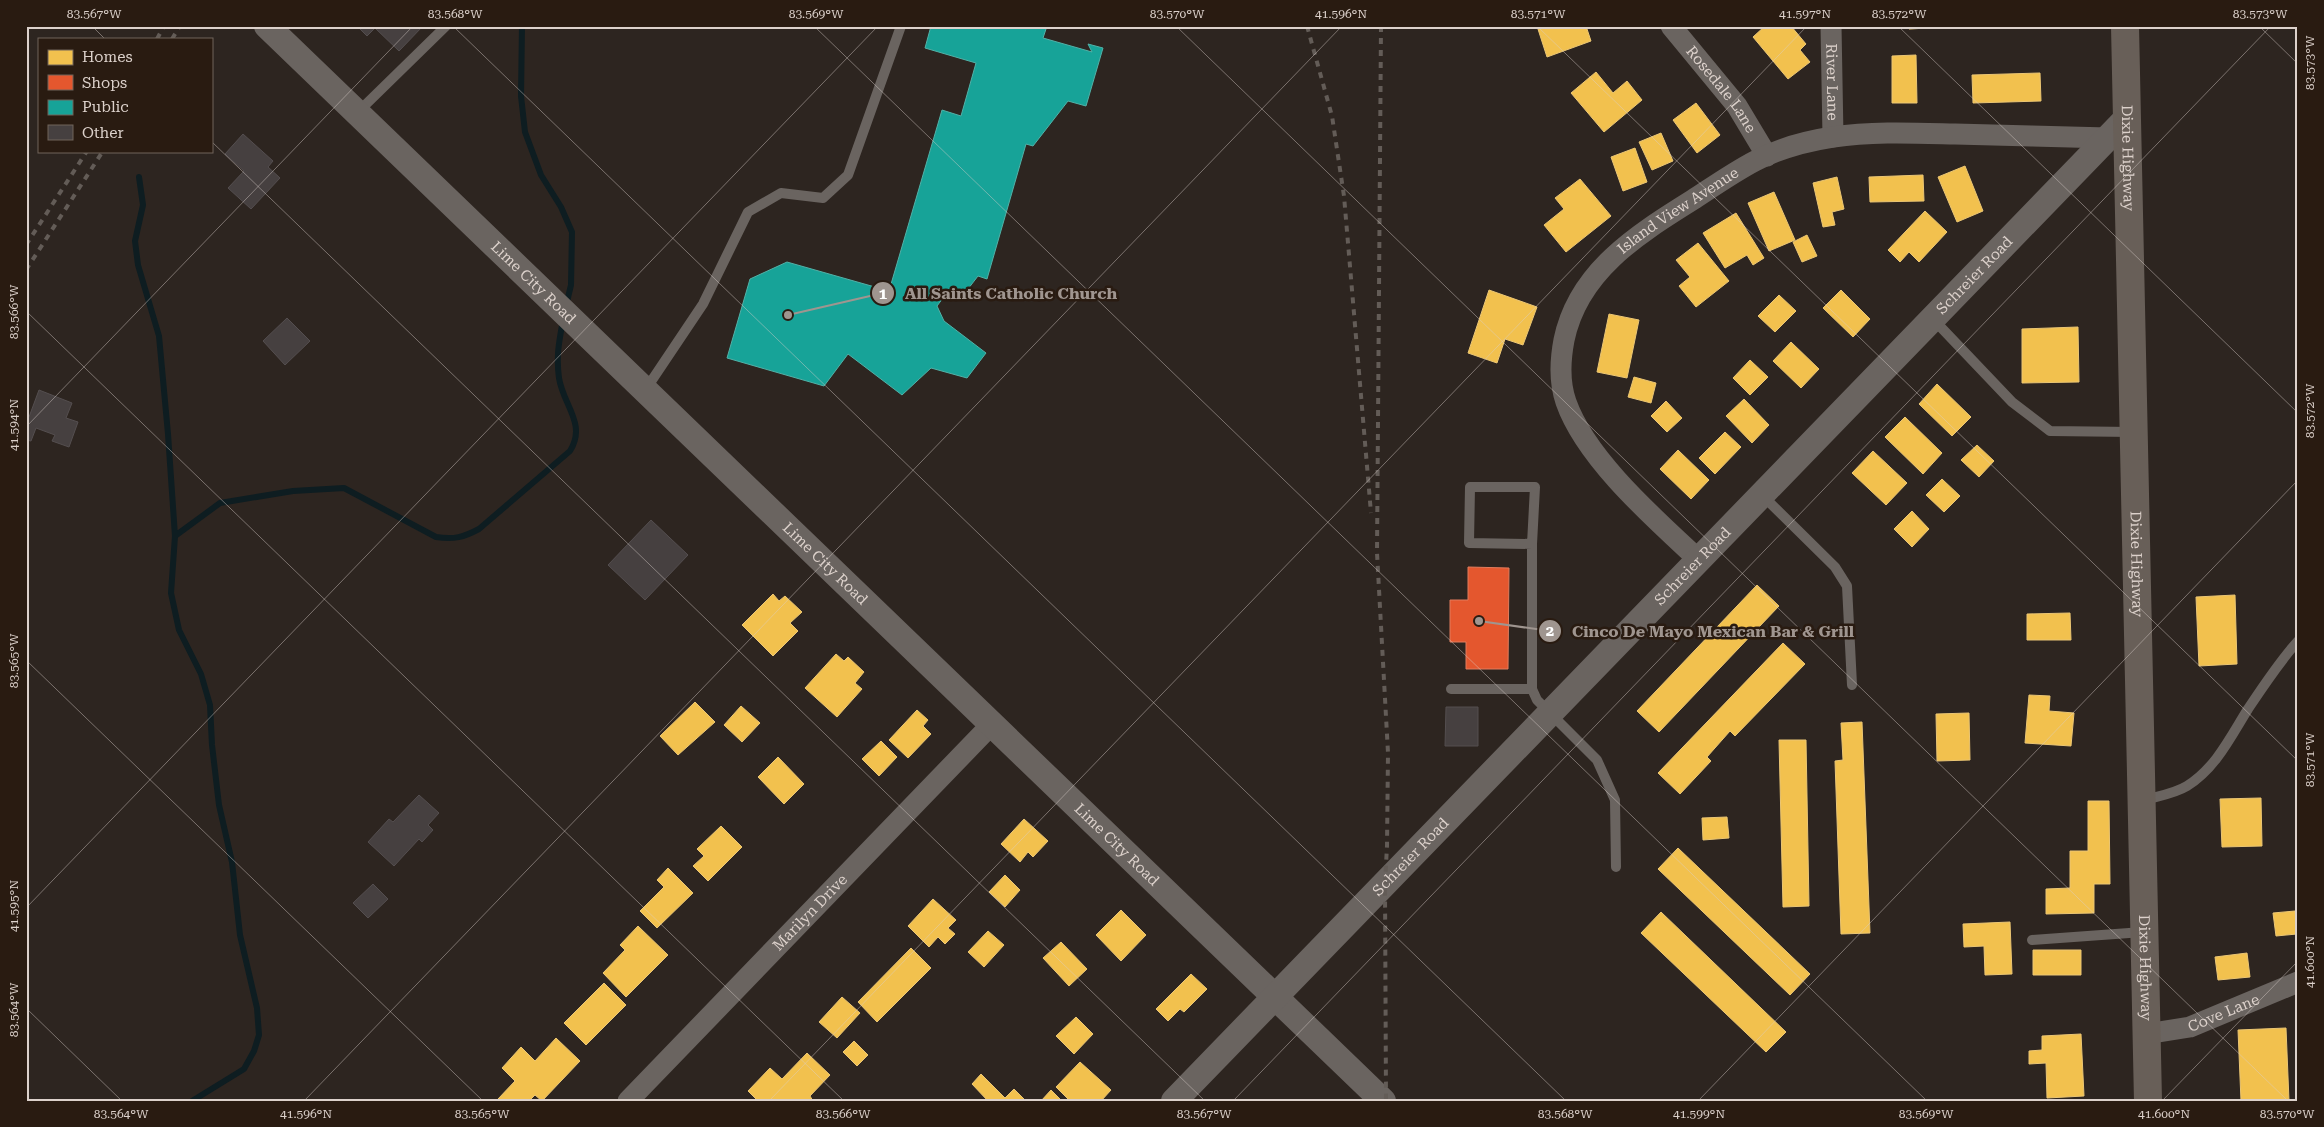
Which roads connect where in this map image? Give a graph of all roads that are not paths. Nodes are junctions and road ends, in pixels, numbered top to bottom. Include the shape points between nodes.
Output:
1 (267, 26) edge
2 (446, 26) edge
3 (901, 26) edge
4 (1671, 26) edge
5 (1831, 26) edge
6 (2125, 26) edge
7 (358, 113) junction
8 (2127, 118) junction
9 (1833, 137) junction
10 (2108, 138) junction
11 (1767, 156) junction
12 (1933, 319) junction
13 (645, 390) junction
14 (2134, 432) junction
15 (1762, 495) junction
16 (1532, 544) junction
17 (1699, 560) junction
18 (2298, 641) edge
19 (1852, 685) dead end
20 (1451, 689) dead end
21 (1532, 689) junction
22 (1550, 714) junction
23 (993, 723) junction
24 (2141, 800) junction
25 (1616, 867) dead end
26 (2144, 932) junction
27 (2032, 940) dead end
28 (2298, 982) edge
29 (1275, 997) junction
30 (2146, 1034) junction
31 (628, 1101) edge
32 (1174, 1101) edge
33 (1383, 1101) edge
34 (2148, 1101) edge

1 - 7 street, Lime City Road
2 - 7 lane
3 - 13 lane via 848,175 823,198 781,194 748,212 703,304
4 - 11 street, Rosedale Lane via 1736,106
5 - 9 street, River Lane
6 - 8 main road, Dixie Highway
7 - 13 street, Lime City Road
8 - 10 street, Schreier Road
8 - 14 main road, Dixie Highway
9 - 10 street, Island View Avenue via 1916,133
9 - 11 street, Island View Avenue
10 - 12 street, Schreier Road
11 - 17 street, Island View Avenue via 1755,160 1666,216 1606,262 1579,297 1567,324 1560,358 1562,388 1579,431 1598,458
12 - 14 lane via 2012,402 2050,431
12 - 15 street, Schreier Road
13 - 23 street, Lime City Road
14 - 24 main road, Dixie Highway
15 - 17 street, Schreier Road
15 - 19 lane via 1835,567 1847,586
16 - 16 lane via 1534,487 1470,487 1469,544
16 - 21 lane
17 - 22 street, Schreier Road
18 - 24 lane via 2279,663 2228,744 2211,764 2187,786
20 - 21 lane
21 - 22 lane
22 - 25 lane via 1597,760 1615,800
22 - 29 street, Schreier Road
23 - 29 street, Lime City Road
23 - 31 street, Marilyn Drive
24 - 26 main road, Dixie Highway
26 - 27 lane
26 - 30 main road, Dixie Highway
28 - 30 street, Cove Lane via 2190,1027
29 - 32 street, Schreier Road
29 - 33 street, Lime City Road
30 - 34 main road, Dixie Highway

